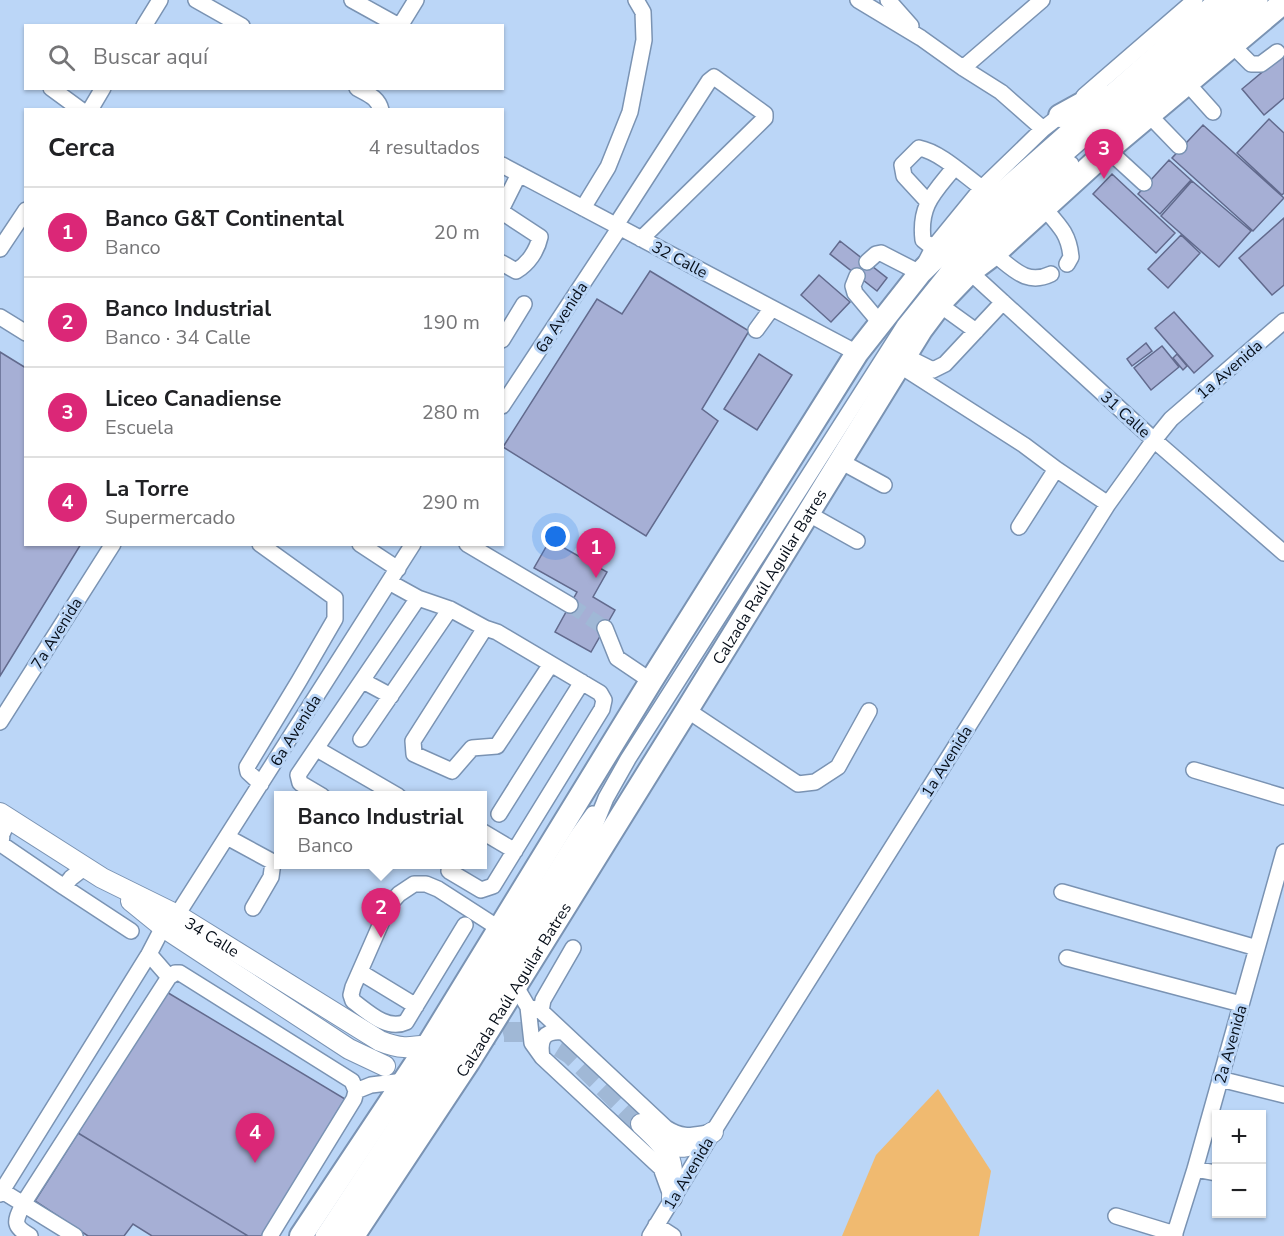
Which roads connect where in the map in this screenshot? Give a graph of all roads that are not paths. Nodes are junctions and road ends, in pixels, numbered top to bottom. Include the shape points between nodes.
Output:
1 (160, 0) edge
2 (196, 0) edge
3 (352, 0) edge
4 (416, 0) edge
5 (636, 0) edge
6 (858, 0) edge
7 (888, 0) edge
8 (1042, 0) edge
9 (1196, 0) edge
10 (1221, 0) edge
11 (1243, 0) edge
12 (1260, 0) edge
13 (1284, 2) edge
14 (145, 24) edge
15 (238, 24) edge
16 (396, 24) edge
17 (401, 24) edge
18 (921, 38) junction
19 (1232, 45) junction
20 (1277, 52) dead end
21 (963, 68) junction
22 (1138, 73) junction
23 (1187, 83) junction
24 (54, 90) edge
25 (102, 90) edge
26 (360, 90) edge
27 (78, 108) edge
28 (91, 108) edge
29 (381, 108) edge
30 (1213, 112) dead end
31 (1149, 115) junction
32 (1051, 122) junction
33 (1179, 146) dead end
34 (1108, 150) junction
35 (504, 166) edge
36 (954, 168) junction
37 (519, 174) junction
38 (1144, 183) dead end
39 (981, 188) junction
40 (928, 202) junction
41 (504, 206) edge
42 (583, 208) junction
43 (1044, 208) junction
44 (504, 211) edge
45 (24, 213) edge
46 (618, 226) junction
47 (641, 239) junction
48 (933, 248) junction
49 (0, 249) edge
50 (994, 254) junction
51 (867, 262) dead end
52 (504, 264) edge
53 (1067, 264) dead end
54 (970, 272) junction
55 (920, 273) junction
56 (945, 274) junction
57 (1051, 274) dead end
58 (858, 276) dead end
59 (1003, 302) junction
60 (524, 304) dead end
61 (940, 305) junction
62 (772, 308) junction
63 (0, 317) edge
64 (1284, 321) edge
65 (881, 324) junction
66 (756, 330) dead end
67 (976, 331) junction
68 (24, 332) edge
69 (504, 337) edge
70 (857, 353) junction
71 (902, 360) junction
72 (509, 383) edge
73 (504, 399) edge
74 (1154, 440) junction
75 (840, 461) junction
76 (1056, 469) junction
77 (884, 485) dead end
78 (1108, 504) junction
79 (807, 513) junction
80 (1019, 527) dead end
81 (857, 541) dead end
82 (112, 546) edge
83 (263, 546) edge
84 (363, 546) edge
85 (412, 546) edge
86 (470, 546) edge
87 (1284, 554) edge
88 (398, 569) junction
89 (389, 582) junction
90 (418, 598) junction
91 (570, 605) tunnel mouth
92 (450, 609) junction
93 (485, 628) junction
94 (605, 628) tunnel mouth
95 (551, 664) junction
96 (363, 681) junction
97 (651, 681) junction
98 (582, 682) junction
99 (391, 696) junction
100 (687, 710) junction
101 (869, 711) dead end
102 (0, 722) edge
103 (361, 739) dead end
104 (317, 749) junction
105 (1194, 770) dead end
106 (261, 784) junction
107 (315, 791) edge
108 (391, 791) edge
109 (1284, 797) edge
110 (606, 798) junction
111 (499, 814) dead end
112 (4, 816) edge
113 (487, 834) edge
114 (227, 837) junction
115 (515, 851) junction
116 (1284, 852) edge
117 (85, 867) junction
118 (449, 871) dead end
119 (64, 887) junction
120 (1062, 892) dead end
121 (253, 908) dead end
122 (170, 921) junction
123 (465, 925) dead end
124 (500, 929) junction
125 (131, 931) dead end
126 (573, 948) dead end
127 (1257, 948) junction
128 (149, 954) junction
129 (1067, 958) dead end
130 (360, 972) junction
131 (169, 977) junction
132 (515, 985) junction
133 (1241, 1004) junction
134 (416, 1006) junction
135 (535, 1009) junction
136 (563, 1032) junction
137 (428, 1045) junction
138 (542, 1057) junction
139 (385, 1066) dead end
140 (1220, 1079) junction
141 (404, 1082) junction
142 (356, 1091) junction
143 (1284, 1095) edge
144 (641, 1124) tunnel mouth
145 (713, 1132) junction
146 (660, 1141) junction
147 (1195, 1169) junction
148 (1212, 1172) edge
149 (1, 1193) edge
150 (672, 1198) junction
151 (23, 1204) junction
152 (1116, 1216) dead end
153 (653, 1231) edge
154 (1175, 1235) edge
155 (30, 1236) edge
156 (75, 1236) edge
157 (270, 1236) edge
158 (301, 1236) edge
159 (323, 1236) edge
160 (336, 1236) edge
161 (352, 1236) edge
162 (673, 1236) edge

1 - 14 street
2 - 15 street
3 - 16 street
4 - 17 street
5 - 42 street via 643,12 644,40 630,112 608,167
6 - 18 street
7 - 18 street
8 - 21 street
9 - 32 street
10 - 22 highway
11 - 56 street via 970,238
12 - 56 street
13 - 19 highway, Calzada Raúl Aguilar Batres
18 - 21 street
19 - 20 street via 1251,64 1261,64
19 - 23 highway, Calzada Raúl Aguilar Batres
21 - 32 street
22 - 32 highway
22 - 55 highway via 991,203
23 - 30 street
23 - 31 highway, Calzada Raúl Aguilar Batres
24 - 27 street
25 - 28 street
26 - 29 street via 376,99
31 - 33 street
31 - 34 highway, Calzada Raúl Aguilar Batres
32 - 39 street
34 - 38 street
34 - 43 highway, Calzada Raúl Aguilar Batres
35 - 37 street, 32 Calle
36 - 39 street
36 - 40 street
36 - 40 street via 941,157 919,148 902,165 904,176
37 - 41 street
37 - 42 street, 32 Calle
39 - 48 street
40 - 48 street via 921,225 922,240
42 - 46 street, 32 Calle
43 - 50 highway, Calzada Raúl Aguilar Batres
43 - 53 street via 1064,230 1070,244
44 - 52 street via 540,237 524,266 516,271
45 - 49 street
46 - 47 street, 32 Calle
46 - 47 street, 6a Avenida via 714,78 765,114 765,118
46 - 72 street, 6a Avenida
47 - 62 street, 32 Calle
48 - 55 street
50 - 54 highway, Calzada Raúl Aguilar Batres
50 - 57 street via 1025,277
51 - 55 street via 881,253
54 - 59 street, 31 Calle
54 - 61 highway, Calzada Raúl Aguilar Batres
55 - 65 highway
56 - 110 street via 904,326
58 - 65 street via 853,286 855,292
59 - 67 street
59 - 74 street, 31 Calle
60 - 69 street
61 - 67 street
61 - 71 highway, Calzada Raúl Aguilar Batres
62 - 66 street
62 - 70 street, 32 Calle
63 - 68 street
64 - 74 street, 1a Avenida via 1171,419
65 - 70 highway
67 - 71 street via 945,363 933,369
70 - 97 highway
71 - 75 highway, Calzada Raúl Aguilar Batres
71 - 76 street
72 - 73 street, 6a Avenida
74 - 78 street, 1a Avenida
74 - 87 street, 31 Calle
75 - 77 street
75 - 79 highway, Calzada Raúl Aguilar Batres
76 - 78 street
76 - 80 street
78 - 145 street, 1a Avenida
79 - 81 street
79 - 100 highway, Calzada Raúl Aguilar Batres
82 - 102 street, 7a Avenida
83 - 106 street via 336,598 335,619 247,767
84 - 88 street
85 - 88 street, 6a Avenida
86 - 91 street
88 - 89 street, 6a Avenida
89 - 90 street
89 - 106 street, 6a Avenida
90 - 92 street
90 - 96 street
92 - 93 street
92 - 99 street
93 - 95 street
93 - 95 street via 413,741 414,754 452,771 472,748 497,746
94 - 97 street via 617,658
95 - 98 street
96 - 99 street
96 - 104 street
97 - 124 highway
98 - 111 street
98 - 115 street via 600,693 604,700 602,709
99 - 103 street
100 - 101 street via 798,784 814,782 838,767
100 - 132 highway, Calzada Raúl Aguilar Batres
104 - 107 street via 298,775 300,783
104 - 108 street
105 - 109 street
106 - 114 street, 6a Avenida
110 - 159 street via 578,835
110 - 160 street via 589,840 489,1003
112 - 117 main road, 34 Calle
112 - 119 street via 1,844
113 - 115 street
114 - 121 street via 273,862 272,877
114 - 122 street, 6a Avenida
115 - 118 street via 493,886 481,890
116 - 127 street, 2a Avenida
117 - 119 street
117 - 122 main road, 34 Calle
119 - 125 street
120 - 127 street
122 - 128 street, 6a Avenida
122 - 137 main road, 34 Calle via 380,1041 407,1048
122 - 139 main road via 349,1049
123 - 134 street
124 - 130 street via 438,889 414,884 389,905
124 - 137 highway
126 - 135 street
127 - 133 street, 2a Avenida
128 - 131 street
128 - 149 street, 6a Avenida
129 - 133 street
130 - 134 street
130 - 134 street via 351,995 353,1001 388,1025 406,1022
131 - 142 street via 180,973 352,1081
131 - 151 street
132 - 135 street
132 - 161 highway, Calzada Raúl Aguilar Batres
133 - 140 street, 2a Avenida
135 - 136 street
135 - 138 street via 532,1043
136 - 138 street via 544,1037
136 - 145 street via 666,1128 677,1135
137 - 141 highway
138 - 150 street via 661,1168
140 - 143 street
140 - 147 street, 2a Avenida
141 - 142 street via 371,1085
141 - 158 highway
142 - 157 street
144 - 146 main road
145 - 146 main road via 683,1148
145 - 150 street, 1a Avenida
146 - 150 main road via 671,1162
147 - 148 street
147 - 154 street, 2a Avenida
149 - 151 street
150 - 153 street, 1a Avenida
151 - 155 street via 16,1224
151 - 156 street
152 - 154 street
153 - 162 street

